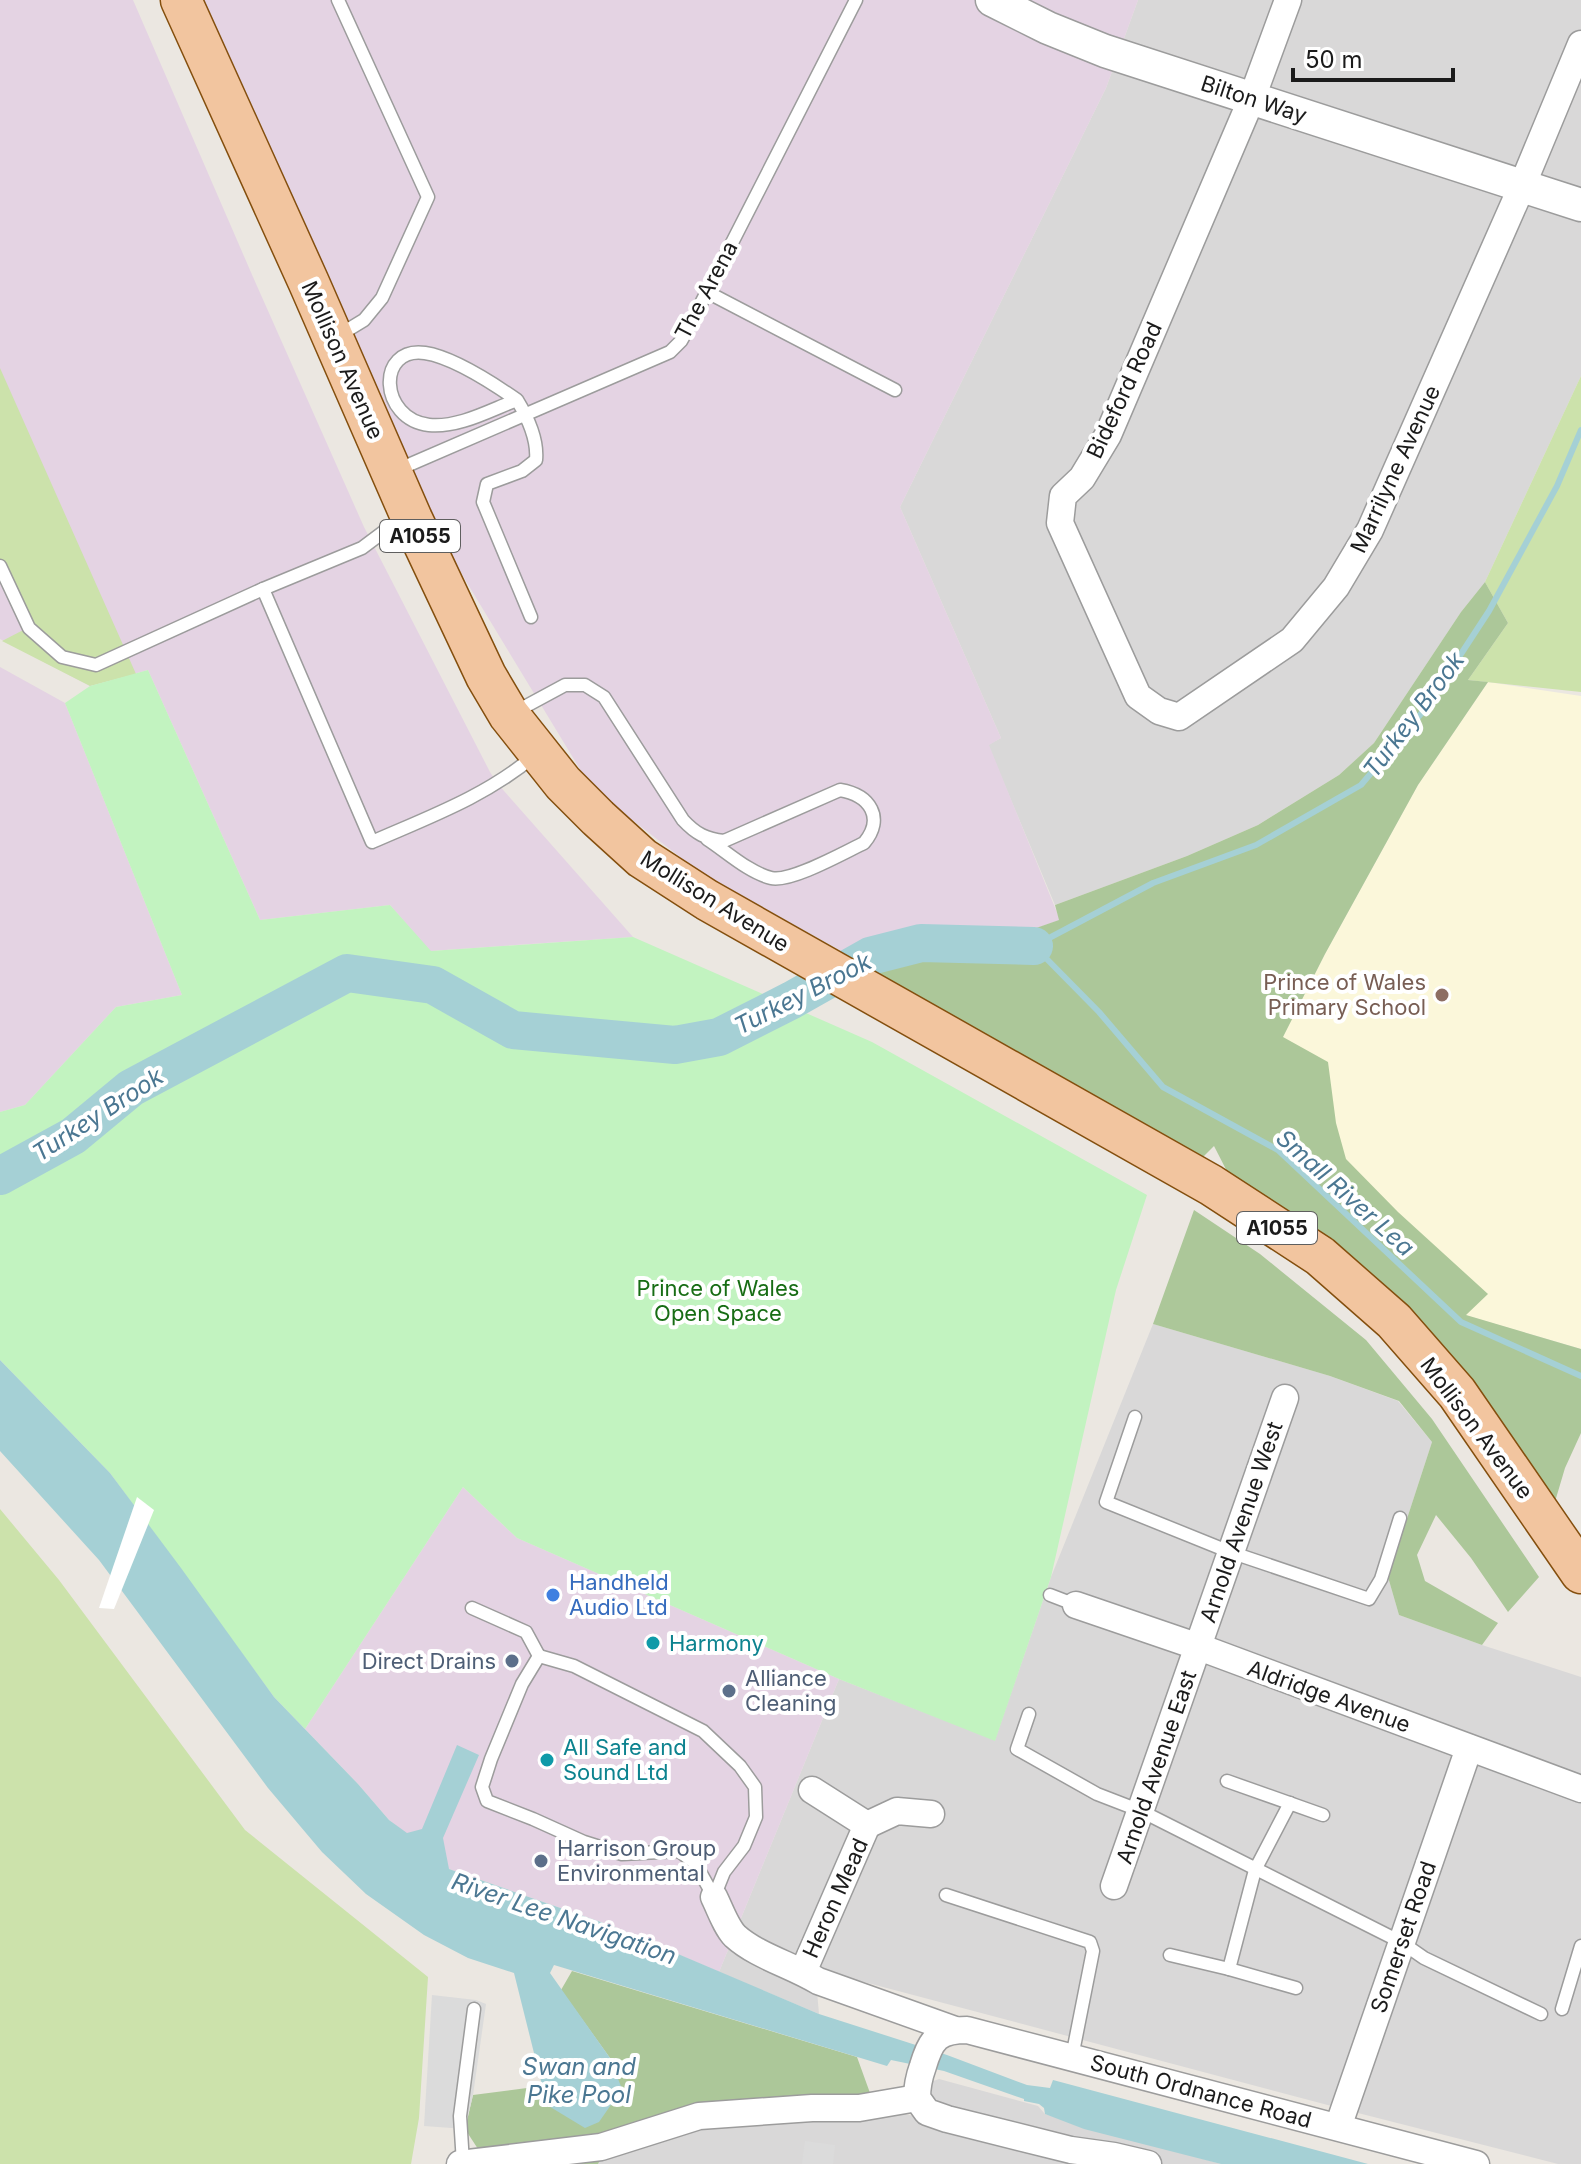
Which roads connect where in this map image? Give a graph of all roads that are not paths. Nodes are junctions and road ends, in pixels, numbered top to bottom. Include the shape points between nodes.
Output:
1 (181, 0) edge
2 (338, 0) edge
3 (856, 0) edge
4 (992, 0) edge
5 (1288, 0) edge
6 (1581, 44) edge
7 (1252, 98) junction
8 (1522, 186) junction
9 (1581, 205) edge
10 (707, 292) junction
11 (333, 338) junction
12 (895, 390) dead end
13 (517, 400) junction
14 (526, 415) junction
15 (392, 471) junction
16 (412, 519) junction
17 (0, 566) edge
18 (263, 589) junction
19 (531, 617) dead end
20 (1159, 711) joint
21 (509, 715) junction
22 (537, 752) junction
23 (707, 839) junction
24 (1285, 1398) dead end
25 (1135, 1417) dead end
26 (1400, 1518) dead end
27 (1230, 1552) junction
28 (1581, 1573) edge
29 (1050, 1595) dead end
30 (1076, 1605) joint
31 (472, 1608) dead end
32 (1199, 1647) junction
33 (539, 1656) junction
34 (1029, 1714) dead end
35 (1469, 1748) junction
36 (1227, 1781) dead end
37 (1581, 1789) edge
38 (812, 1790) dead end
39 (1290, 1803) junction
40 (1141, 1811) junction
41 (931, 1814) dead end
42 (1323, 1815) dead end
43 (867, 1825) junction
44 (1255, 1870) junction
45 (1114, 1886) dead end
46 (946, 1895) dead end
47 (714, 1897) junction
48 (1401, 1942) junction
49 (1581, 1946) edge
50 (1170, 1955) dead end
51 (1229, 1969) junction
52 (803, 1972) junction
53 (1296, 1988) dead end
54 (474, 2009) dead end
55 (1562, 2009) dead end
56 (1541, 2014) dead end
57 (955, 2030) junction
58 (1072, 2057) junction
59 (919, 2086) junction
60 (1338, 2127) junction
61 (1069, 2157) edge
62 (461, 2164) edge
63 (1148, 2164) edge
64 (1476, 2164) edge

1 - 11 main road, Mollison Avenue / A1055
2 - 11 lane via 428,197 382,298 364,320
3 - 10 lane, The Arena
4 - 7 street, Bilton Way via 1077,41
5 - 7 street, Bideford Road
6 - 8 street
7 - 8 street, Bilton Way
7 - 20 street, Bideford Road via 1108,435 1082,478 1063,496 1060,523 1138,696
8 - 9 street, Bilton Way
8 - 20 street, Marrilyne Avenue via 1370,530 1336,587 1292,640 1179,717
10 - 12 lane
10 - 14 lane, The Arena via 670,352
11 - 15 main road, Mollison Avenue / A1055
13 - 13 lane via 450,425 429,425 410,417 392,400 391,373 400,359 423,352 484,378
13 - 14 lane
14 - 15 lane, The Arena
14 - 19 lane via 536,460 487,484 483,502
15 - 16 main road, Mollison Avenue / A1055
16 - 18 lane via 362,548
16 - 21 main road, Mollison Avenue / A1055
17 - 18 lane via 29,628 62,657 96,665
18 - 22 lane via 372,842 475,797
21 - 22 main road, Mollison Avenue / A1055
21 - 23 lane via 565,685 585,685 604,697 683,820
22 - 28 main road, Mollison Avenue / A1055 via 642,858 707,900 1211,1185 1320,1256 1394,1321 1457,1393
23 - 23 lane via 724,841 840,790 854,792 873,810 872,834 864,843 789,877 760,874
24 - 27 street, Arnold Avenue West
25 - 27 lane via 1106,1502
26 - 27 lane via 1381,1579 1369,1599
27 - 32 street, Arnold Avenue West
29 - 30 lane
30 - 32 street, Aldridge Avenue
31 - 33 lane via 526,1632
32 - 35 street, Aldridge Avenue
32 - 40 street, Arnold Avenue East
33 - 47 lane via 574,1666 703,1731 740,1766 755,1787 756,1817
33 - 47 lane via 491,1759 482,1787 487,1801 622,1854 679,1851 695,1863
34 - 40 lane via 1017,1749 1097,1794
35 - 37 street, Aldridge Avenue
35 - 48 street, Somerset Road
36 - 39 lane
38 - 43 street, Heron Mead
39 - 42 lane
39 - 44 lane
40 - 44 lane
40 - 45 street, Arnold Avenue East
41 - 43 street, Heron Mead via 897,1811
43 - 52 street, Heron Mead
44 - 48 lane
44 - 51 lane
46 - 58 lane via 1090,1942 1093,1951
47 - 52 street, South Ordnance Road via 733,1935
48 - 56 lane
48 - 60 street, Somerset Road
49 - 55 lane
50 - 51 lane
51 - 53 lane
52 - 57 street, South Ordnance Road
54 - 62 lane via 460,2116
57 - 58 street, South Ordnance Road
57 - 59 street via 929,2046
58 - 60 street, South Ordnance Road
59 - 61 street via 927,2112
59 - 62 street via 859,2108 699,2116 601,2147
60 - 64 street, South Ordnance Road
61 - 63 street via 1114,2156

